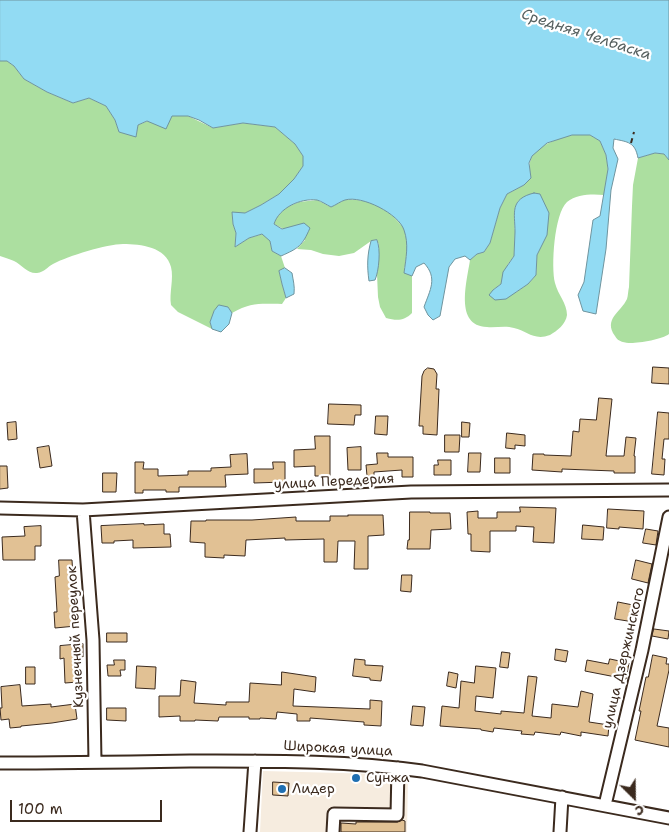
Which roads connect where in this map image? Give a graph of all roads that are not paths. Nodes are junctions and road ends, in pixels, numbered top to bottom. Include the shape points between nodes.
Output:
1 (669, 490) edge
2 (0, 508) edge
3 (83, 510) junction
4 (669, 517) edge
5 (255, 761) junction
6 (95, 762) junction
7 (0, 763) edge
8 (398, 768) junction
9 (562, 797) junction
10 (605, 805) junction
11 (669, 818) edge
12 (250, 832) edge
13 (333, 832) edge
14 (560, 832) edge

1 - 3 street, улица Передерия via 411,492
2 - 3 street, улица Передерия
3 - 6 street, Кузнечный переулок via 93,640
4 - 10 street, улица Дзержинского
5 - 6 street, Широкая улица
5 - 8 street, Широкая улица
5 - 12 street
6 - 7 street, Широкая улица
8 - 9 street, Широкая улица
8 - 13 street via 397,815 334,814
9 - 10 street, Широкая улица
9 - 14 street
10 - 11 street, Широкая улица

